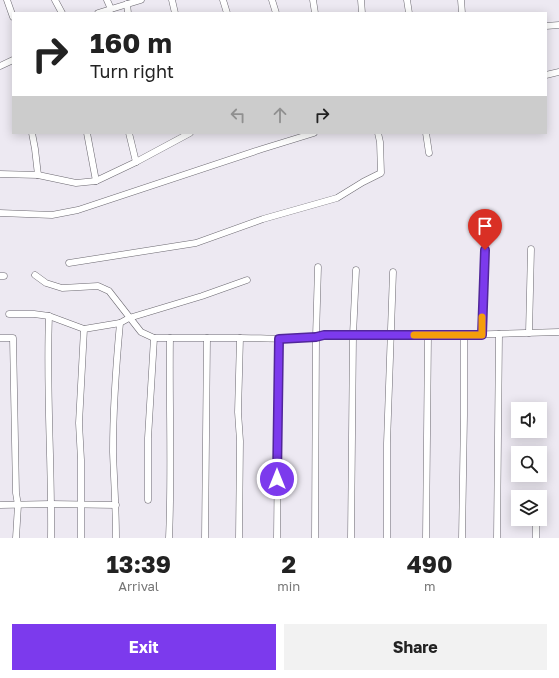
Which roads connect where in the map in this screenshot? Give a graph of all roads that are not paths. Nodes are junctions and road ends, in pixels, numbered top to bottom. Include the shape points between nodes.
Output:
1 (7, 0) edge
2 (55, 0) edge
3 (107, 0) edge
4 (141, 0) edge
5 (172, 0) edge
6 (223, 0) edge
7 (272, 0) edge
8 (313, 0) edge
9 (361, 0) edge
10 (407, 0) edge
11 (461, 0) edge
12 (127, 4) junction
13 (111, 9) junction
14 (61, 12) edge
15 (101, 12) edge
16 (128, 12) edge
17 (175, 12) edge
18 (227, 12) edge
19 (276, 12) edge
20 (315, 12) edge
21 (362, 12) edge
22 (409, 12) edge
23 (462, 12) edge
24 (12, 13) edge
25 (559, 25) edge
26 (547, 26) edge
27 (12, 60) edge
28 (0, 66) edge
29 (559, 72) edge
30 (547, 75) edge
31 (32, 134) edge
32 (87, 134) edge
33 (129, 134) edge
34 (188, 134) edge
35 (311, 134) edge
36 (378, 134) edge
37 (426, 134) edge
38 (429, 153) dead end
39 (136, 162) junction
40 (0, 174) edge
41 (38, 175) junction
42 (96, 181) junction
43 (0, 213) edge
44 (531, 249) dead end
45 (485, 250) dead end
46 (68, 263) dead end
47 (318, 267) dead end
48 (356, 270) dead end
49 (393, 272) dead end
50 (35, 275) dead end
51 (247, 280) dead end
52 (9, 314) dead end
53 (48, 316) junction
54 (129, 318) junction
55 (120, 323) junction
56 (84, 329) junction
57 (559, 332) edge
58 (529, 333) junction
59 (499, 334) junction
60 (353, 335) junction
61 (391, 335) junction
62 (428, 335) junction
63 (464, 335) junction
64 (482, 335) junction
65 (316, 337) junction
66 (0, 338) edge
67 (154, 338) junction
68 (170, 338) junction
69 (207, 338) junction
70 (240, 338) junction
71 (279, 339) junction
72 (148, 500) dead end
73 (51, 504) junction
74 (0, 505) edge
75 (18, 505) junction
76 (116, 505) junction
77 (82, 506) junction
78 (536, 526) edge
79 (16, 538) edge
80 (50, 538) edge
81 (81, 538) edge
82 (116, 538) edge
83 (169, 538) edge
84 (205, 538) edge
85 (239, 538) edge
86 (277, 538) edge
87 (315, 538) edge
88 (351, 538) edge
89 (387, 538) edge
90 (426, 538) edge
91 (462, 538) edge
92 (498, 538) edge
93 (536, 538) edge

1 - 24 street
2 - 14 street
3 - 13 street
4 - 12 street
5 - 17 street
6 - 18 street
7 - 19 street
8 - 20 street
9 - 21 street
10 - 22 street
11 - 23 street
12 - 13 street
12 - 16 street
13 - 15 street
25 - 26 street
27 - 28 street
29 - 30 street
31 - 41 street
32 - 42 street
33 - 39 street
34 - 39 street
35 - 43 street via 78,210 52,215
36 - 46 street via 382,173 338,198 263,219 196,243
37 - 38 street
39 - 42 street
40 - 41 street
41 - 42 street via 76,183
44 - 58 street
45 - 64 street
47 - 65 street
48 - 60 street
49 - 61 street
50 - 54 street via 46,283 62,288 98,286 109,291
51 - 54 street
52 - 53 street
53 - 56 street
53 - 73 street
54 - 55 street
54 - 67 street via 141,332
55 - 56 street
55 - 76 street via 113,452
56 - 77 street via 79,423
57 - 58 street
58 - 59 street
59 - 64 street
59 - 92 street
60 - 61 street
60 - 65 street
60 - 88 street
61 - 62 street
61 - 89 street
62 - 63 street
62 - 90 street
63 - 64 street
63 - 91 street
65 - 71 street
65 - 87 street
66 - 75 street via 13,338
67 - 68 street
67 - 72 street via 148,438
68 - 69 street
68 - 83 street
69 - 70 street
69 - 84 street
70 - 71 street
70 - 85 street
71 - 86 street
73 - 75 street
73 - 77 street
73 - 80 street
74 - 75 street
75 - 79 street
76 - 77 street
76 - 82 street
77 - 81 street
78 - 93 street

